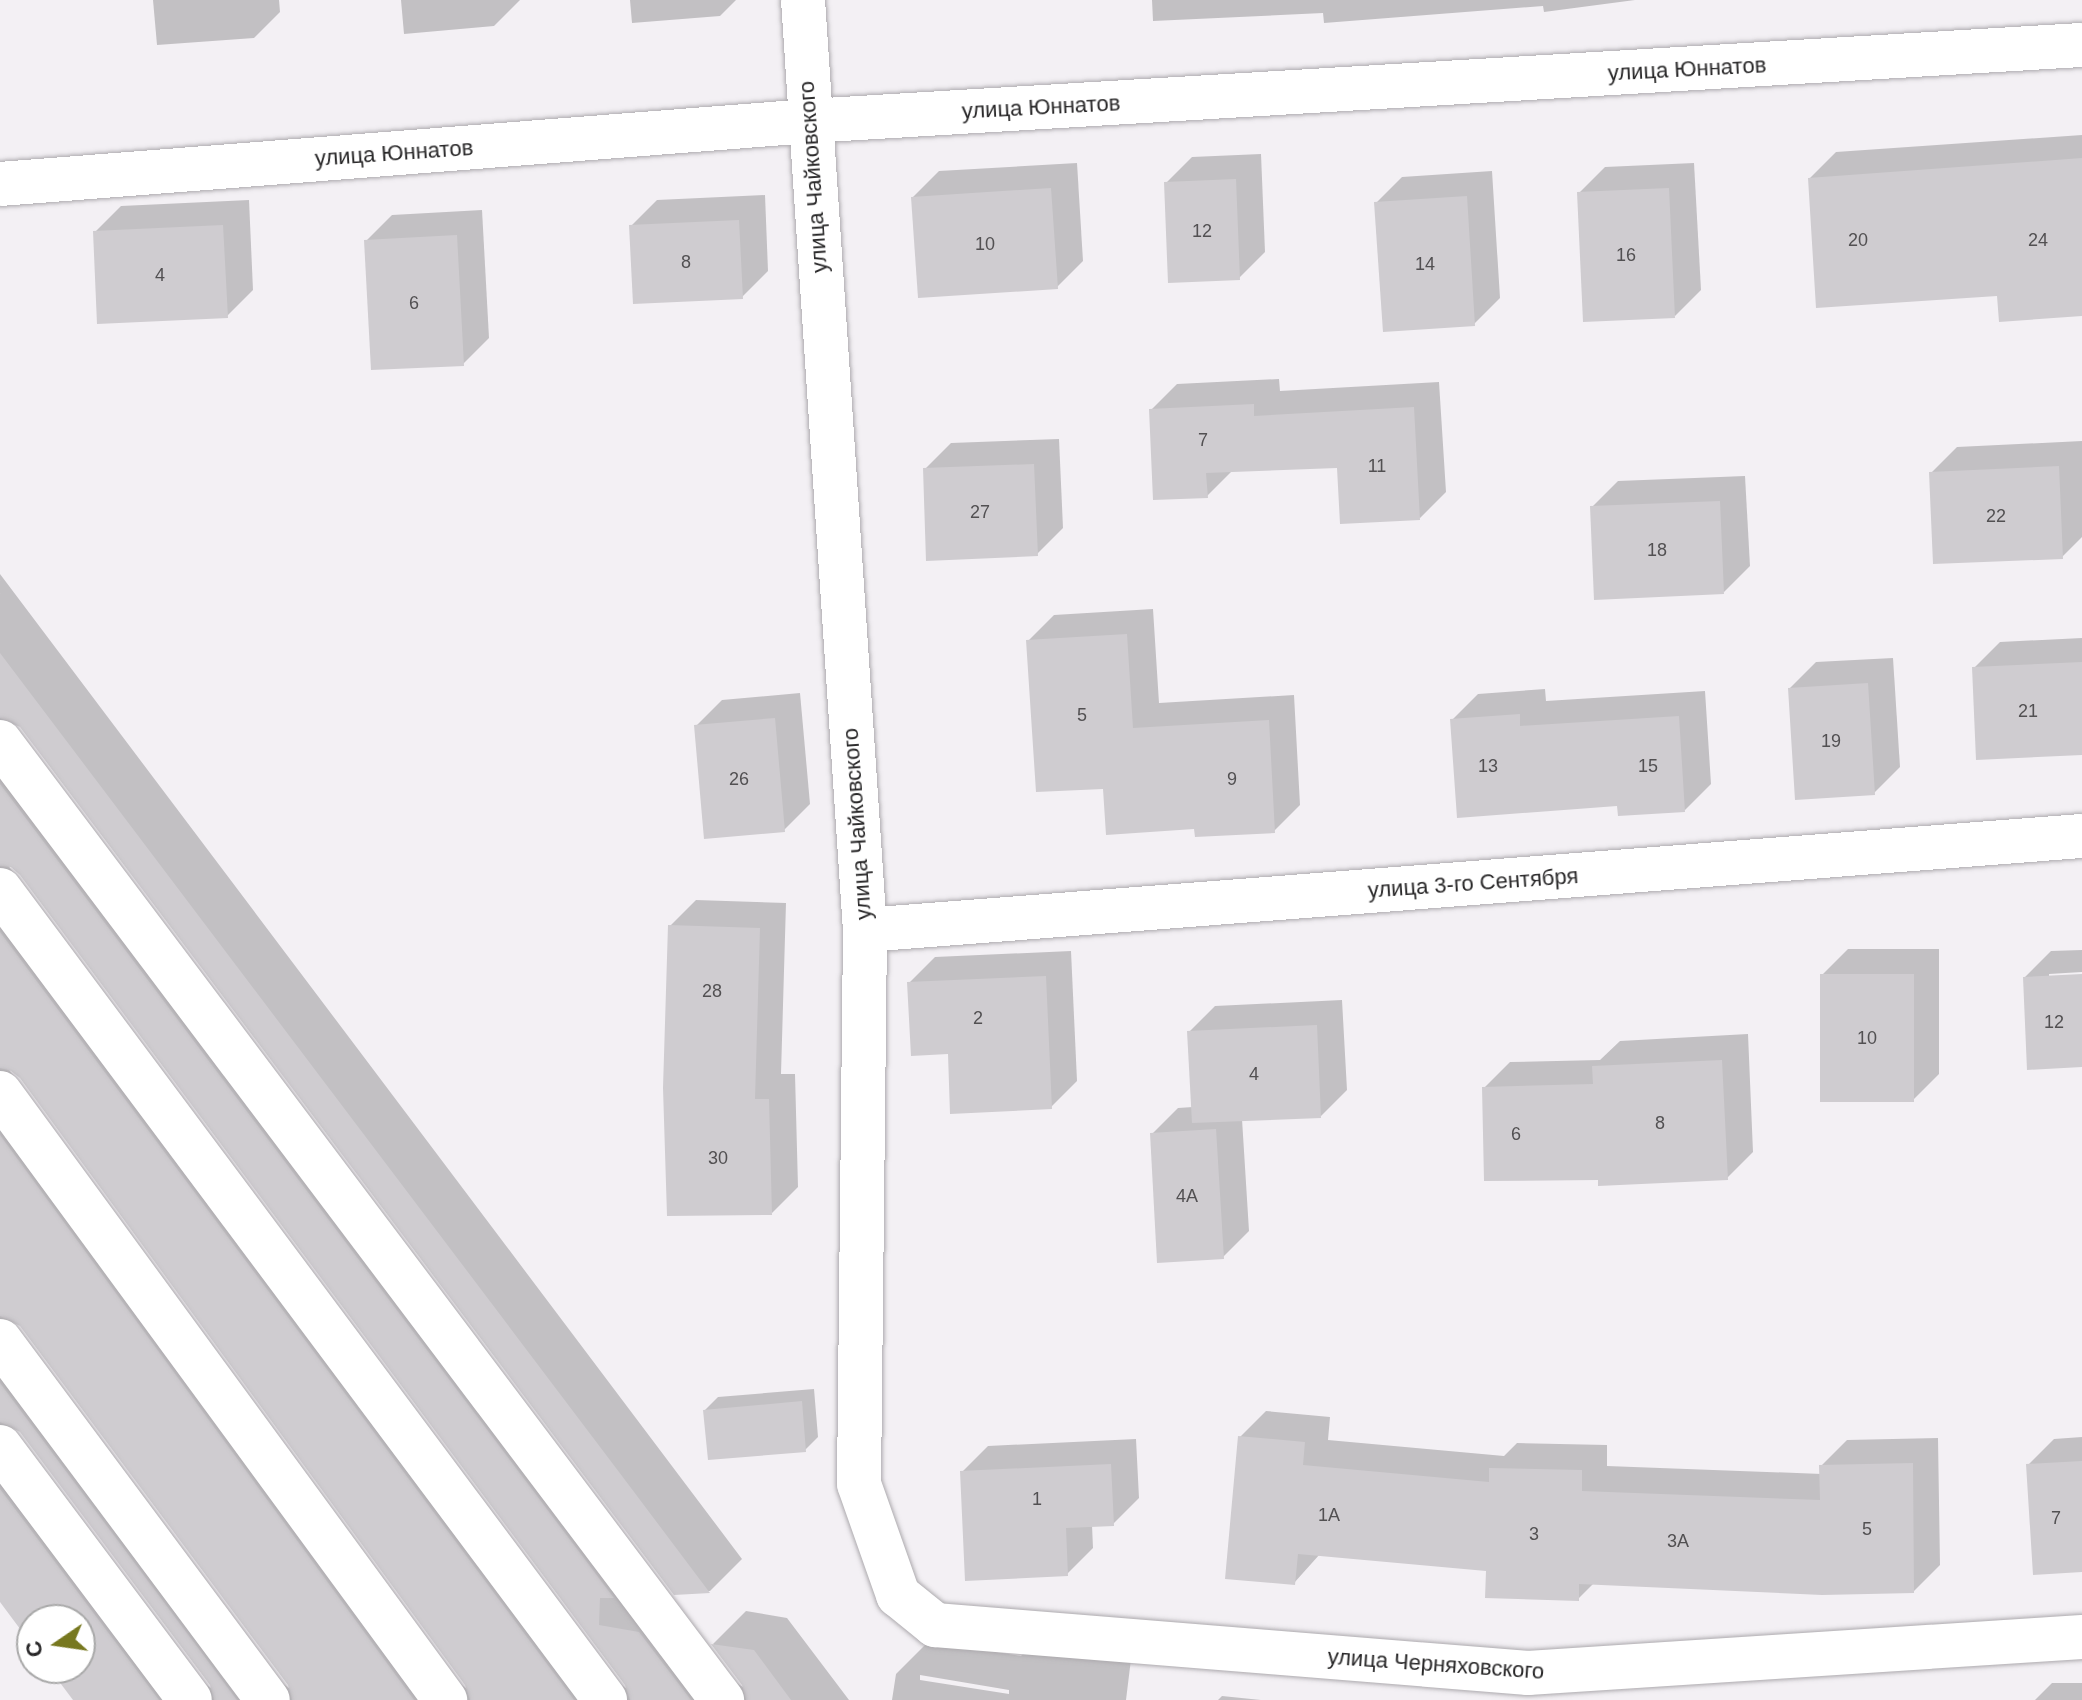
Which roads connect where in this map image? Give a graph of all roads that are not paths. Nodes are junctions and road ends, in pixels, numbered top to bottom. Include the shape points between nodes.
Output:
1 (803, 0) edge
2 (2082, 45) edge
3 (809, 121) junction
4 (0, 184) edge
5 (0, 742) edge
6 (2082, 836) edge
7 (0, 890) edge
8 (865, 930) junction
9 (0, 1093) edge
10 (0, 1341) edge
11 (0, 1447) edge
12 (935, 1625) joint
13 (2082, 1637) edge
14 (190, 1700) edge
15 (268, 1700) edge
16 (445, 1700) edge
17 (605, 1700) edge
18 (722, 1700) edge

1 - 3 street, улица Чайковского
2 - 3 street, улица Юннатов
3 - 4 street, улица Юннатов
3 - 8 street, улица Чайковского
5 - 18 street
6 - 8 street, улица 3-го Сентября
7 - 17 street
8 - 12 street, улица Чайковского via 859,1484 898,1595
9 - 16 street
10 - 15 street
11 - 14 street
12 - 13 street, улица Черняховского via 1528,1673

